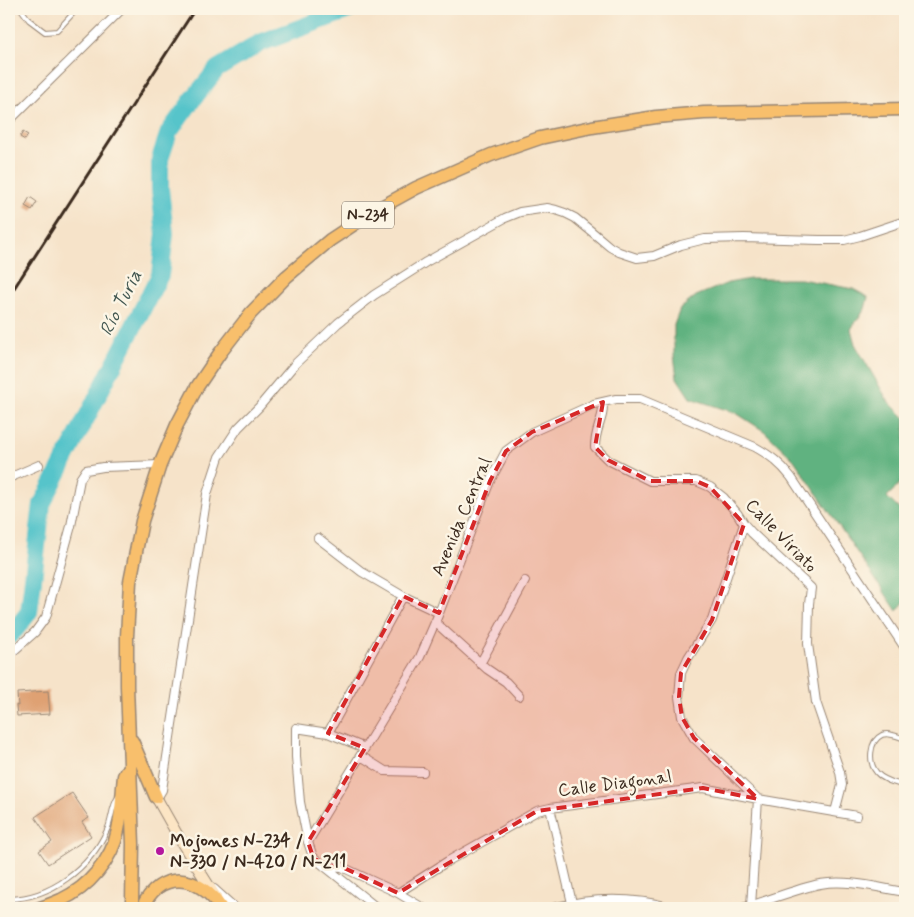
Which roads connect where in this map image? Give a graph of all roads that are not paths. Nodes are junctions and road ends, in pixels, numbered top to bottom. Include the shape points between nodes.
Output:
1 (21, 9) edge
2 (77, 9) edge
3 (122, 9) edge
4 (905, 109) edge
5 (10, 118) edge
6 (905, 221) edge
7 (603, 402) junction
8 (39, 465) dead end
9 (160, 465) junction
10 (9, 478) edge
11 (744, 524) junction
12 (318, 538) dead end
13 (525, 581) dead end
14 (403, 596) junction
15 (439, 613) junction
16 (435, 622) junction
17 (905, 648) edge
18 (9, 655) edge
19 (480, 664) junction
20 (519, 696) dead end
21 (328, 733) junction
22 (129, 734) junction
23 (905, 739) edge
24 (365, 748) junction
25 (361, 756) junction
26 (130, 761) junction
27 (423, 772) dead end
28 (905, 786) edge
29 (122, 792) junction
30 (156, 797) junction
31 (758, 799) junction
32 (550, 808) junction
33 (835, 812) junction
34 (857, 816) dead end
35 (308, 842) junction
36 (324, 866) junction
37 (206, 881) junction
38 (905, 892) edge
39 (398, 893) junction
40 (9, 899) edge
41 (572, 903) junction
42 (747, 907) edge
43 (40, 908) edge
44 (131, 908) edge
45 (142, 908) edge
46 (221, 908) edge
47 (235, 908) edge
48 (377, 908) edge
49 (423, 908) edge
50 (552, 908) edge
51 (674, 908) edge

1 - 2 lane via 45,32 57,31
3 - 5 street
4 - 9 highway, N-234 via 704,113 610,124 540,138 491,155 416,188 330,240 286,277 251,313 197,388
6 - 30 street via 844,240 706,239 654,256 637,258 610,248 565,213 547,208 534,209 505,218 374,295 338,323 295,364 238,428 219,457 207,494 162,790
7 - 11 street, Calle Viriato via 595,447 608,460 650,481 696,481 710,487 724,498
7 - 15 street, Avenida Central via 532,432 506,451 490,480
7 - 17 street, Avenida Central via 640,399 771,456 791,477
8 - 10 street
9 - 18 street via 86,470 80,478 72,526 46,617 35,632
9 - 22 highway, N-234 via 142,521 130,582 127,636
11 - 31 street via 712,620 681,673 679,697 682,718 694,738
11 - 33 street, Calle Viriato via 811,588 808,644 816,702 842,785
12 - 14 street via 362,572
13 - 19 street
14 - 15 street
14 - 21 street
15 - 16 street, Avenida Central
16 - 19 street
16 - 24 street, Avenida Central via 420,657
19 - 20 street via 506,682
21 - 24 street
21 - 35 street via 296,728 300,802
22 - 26 highway, N-234
22 - 30 highway
23 - 28 lane via 883,735 871,753 873,768 878,774
24 - 25 street, Avenida Central
25 - 27 street via 385,771
25 - 35 street, Avenida Central
26 - 29 highway
26 - 44 highway, N-234 via 134,844
29 - 40 lane via 115,801 104,837 84,865 61,882 31,897
29 - 43 highway via 116,841 102,866 71,894
30 - 37 main road
31 - 32 street, Calle Diagonal via 703,788
31 - 33 street, Calle Diagonal
31 - 42 street
32 - 39 street, Calle Diagonal via 537,811
32 - 41 street
33 - 34 street, Calle Diagonal
35 - 36 street via 313,857
36 - 39 street via 342,867
36 - 48 street
37 - 46 main road
37 - 47 street
38 - 42 street via 830,883
39 - 49 street
41 - 50 street
41 - 51 street via 640,900
45 - 46 highway via 158,887 173,880 200,887

